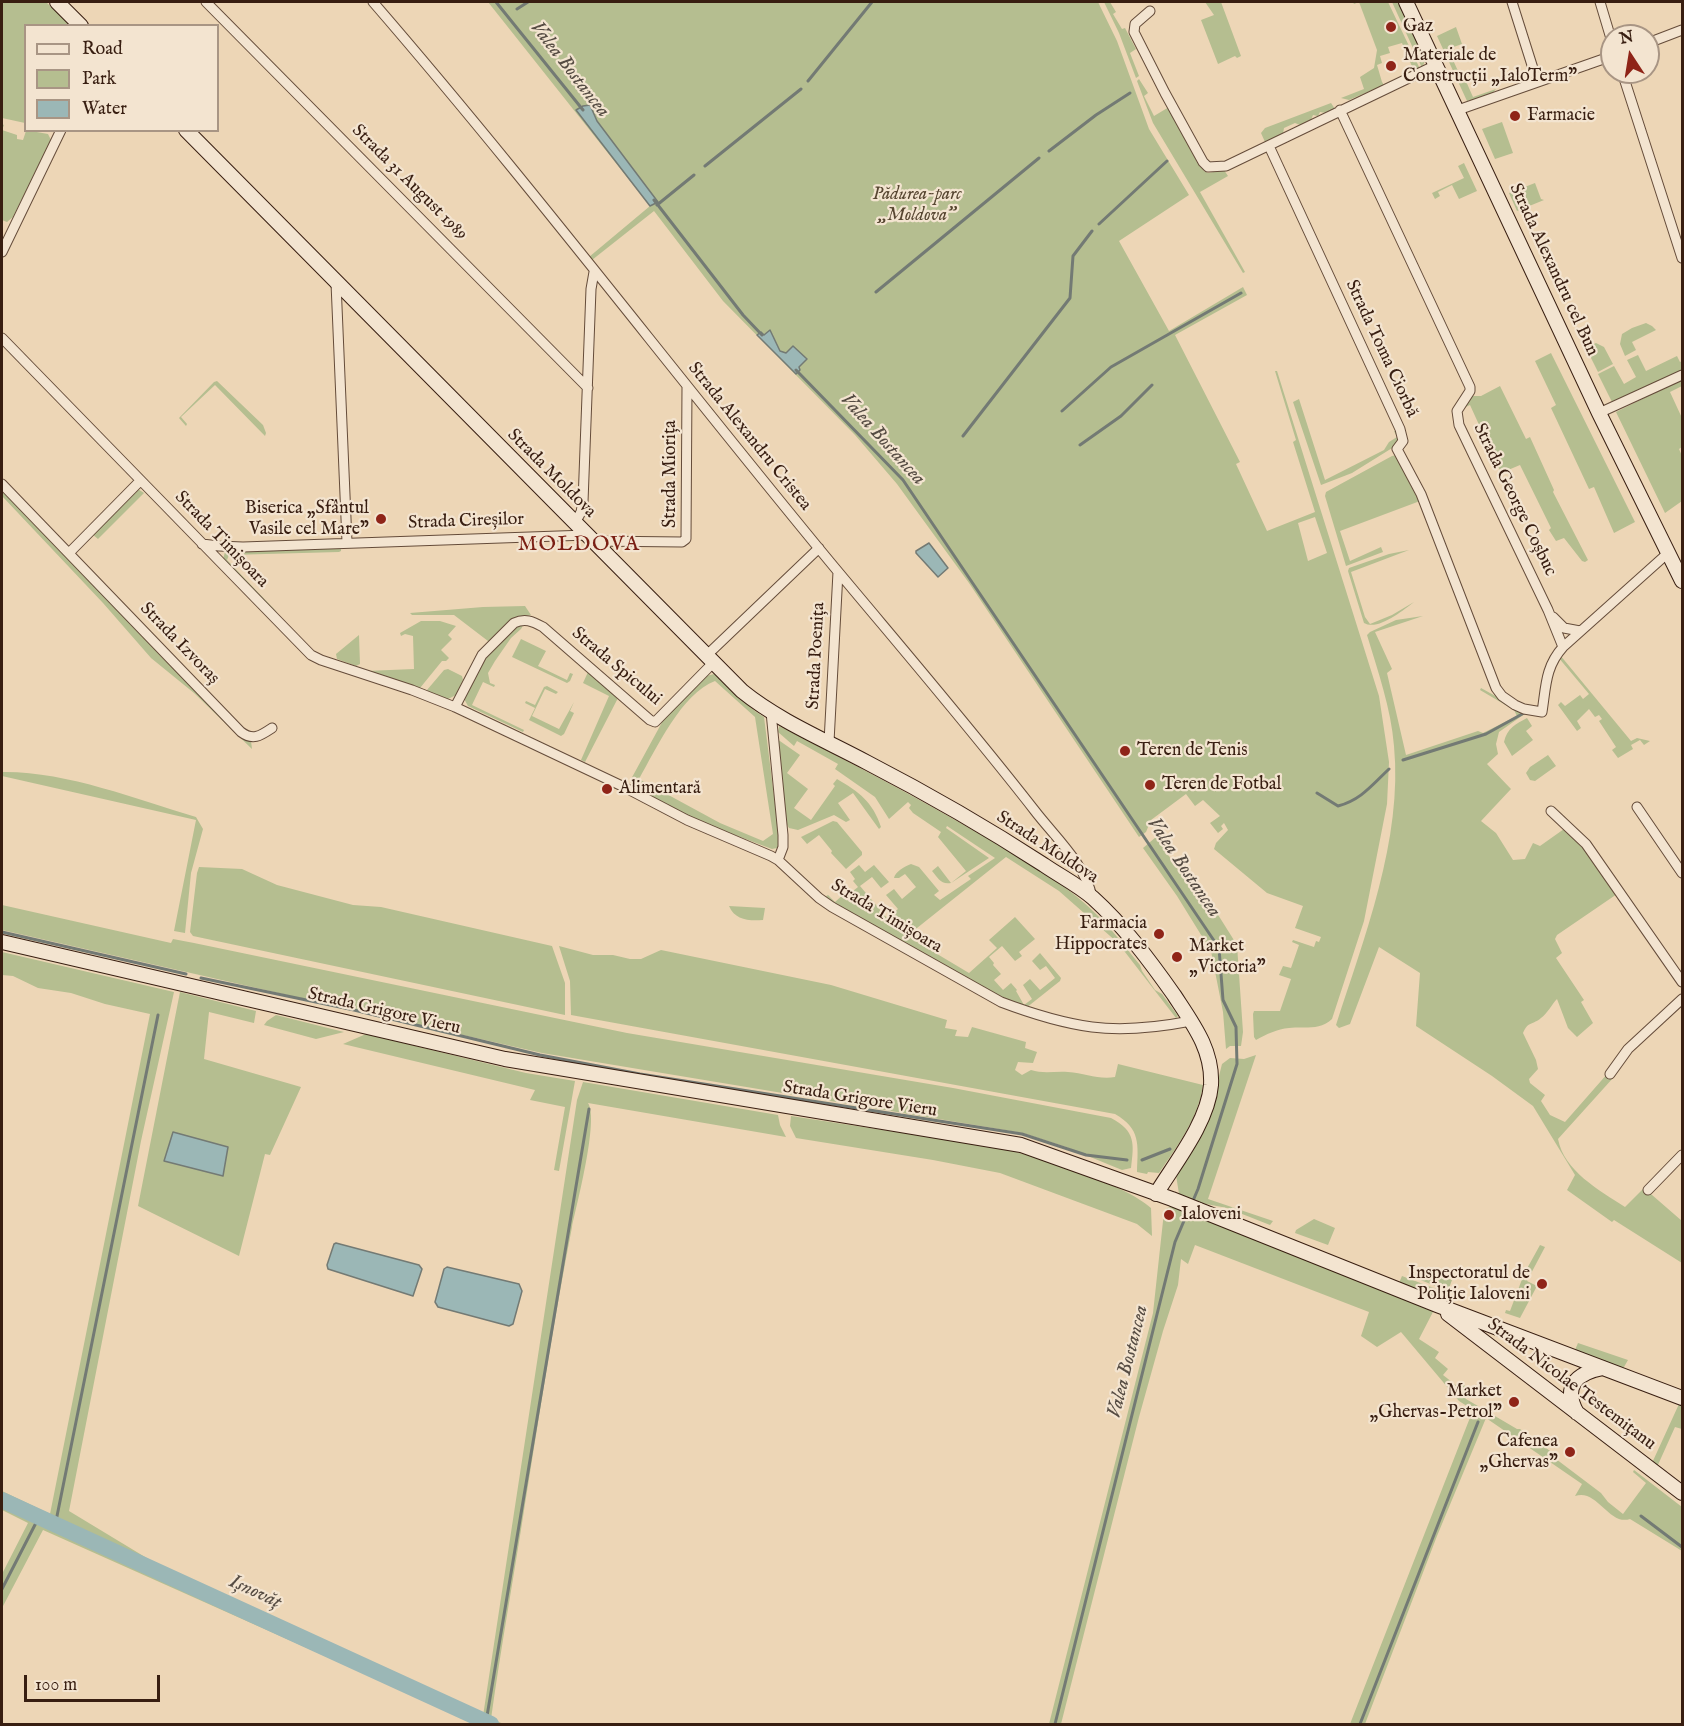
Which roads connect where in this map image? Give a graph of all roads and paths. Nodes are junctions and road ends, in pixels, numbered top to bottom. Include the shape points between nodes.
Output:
1 (57, 2) edge
2 (206, 2) edge
3 (373, 2) edge
4 (1407, 2) edge
5 (1512, 2) edge
6 (1599, 2) edge
7 (1150, 10) dead end
8 (79, 24) edge
9 (1606, 24) edge
10 (1683, 30) edge
11 (1660, 39) edge
12 (1600, 60) edge
13 (1436, 65) junction
14 (1537, 81) junction
15 (1626, 84) edge
16 (1340, 110) junction
17 (1458, 110) junction
18 (60, 132) edge
19 (188, 132) edge
20 (1269, 146) junction
21 (2, 252) edge
22 (1683, 258) edge
23 (594, 272) junction
24 (336, 283) junction
25 (2, 338) edge
26 (1683, 375) edge
27 (687, 387) junction
28 (588, 388) junction
29 (1599, 413) junction
30 (140, 482) junction
31 (2, 484) edge
32 (575, 523) junction
33 (590, 538) junction
34 (347, 542) junction
35 (202, 543) junction
36 (819, 548) junction
37 (69, 553) junction
38 (1668, 553) junction
39 (838, 572) junction
40 (1683, 581) edge
41 (1548, 610) junction
42 (1580, 631) junction
43 (1563, 647) junction
44 (710, 660) junction
45 (455, 707) junction
46 (771, 712) junction
47 (272, 728) dead end
48 (829, 742) junction
49 (1637, 807) dead end
50 (1551, 811) dead end
51 (778, 860) junction
52 (1683, 873) edge
53 (1092, 897) junction
54 (2, 942) edge
55 (1683, 982) edge
56 (1683, 999) edge
57 (1191, 1021) junction
58 (1610, 1074) dead end
59 (1683, 1155) edge
60 (1648, 1190) dead end
61 (1156, 1194) junction
62 (1437, 1305) junction
63 (1603, 1368) junction
64 (1683, 1398) edge
65 (1577, 1413) junction
66 (1683, 1493) edge

1 - 8 main road
2 - 28 street, Strada 31 August 1989
3 - 23 street, Strada Alexandru Cristea
4 - 13 main road, Strada Alexandru cel Bun
5 - 14 street
6 - 9 street
7 - 20 street via 1137,21 1134,32 1203,162 1208,167 1226,166
10 - 11 street
12 - 14 street
13 - 16 street
13 - 17 main road, Strada Alexandru cel Bun
14 - 17 street
15 - 22 street
16 - 20 street
16 - 41 street, Strada George Coșbuc via 1470,387 1456,411 1459,425
17 - 29 main road, Strada Alexandru cel Bun
18 - 21 street
19 - 24 main road, Strada Moldova
20 - 43 street, Strada Toma Ciorbă via 1400,429 1403,441 1397,449 1420,494 1496,688 1515,705 1542,712 1549,666
23 - 27 street, Strada Alexandru Cristea
23 - 28 street
24 - 32 main road, Strada Moldova
24 - 34 street
25 - 30 street, Strada Timișoara
26 - 29 street
27 - 33 street, Strada Miorița via 686,539 682,542
27 - 36 street, Strada Alexandru Cristea
28 - 32 street via 583,502
29 - 38 main road, Strada Alexandru cel Bun
30 - 35 street, Strada Timișoara
30 - 37 street
31 - 37 street, Strada Izvoraș
32 - 33 main road, Strada Moldova
33 - 34 street, Strada Cireșilor
33 - 44 main road, Strada Moldova
34 - 35 street, Strada Cireșilor via 243,547
35 - 45 street, Strada Timișoara via 311,655
36 - 39 street, Strada Alexandru Cristea
36 - 44 street
37 - 47 street, Strada Izvoraș via 241,732 256,738
38 - 40 main road, Strada Alexandru cel Bun
38 - 42 street
39 - 48 street, Strada Poenița
39 - 53 street, Strada Alexandru Cristea via 1076,863
41 - 42 street via 1564,628
41 - 43 street, Strada George Coșbuc
42 - 43 street
44 - 45 street, Strada Spicului via 655,722 543,627 526,620 514,623 482,655
44 - 46 main road, Strada Moldova
45 - 51 street, Strada Timișoara
46 - 48 main road, Strada Moldova
46 - 51 street via 783,835
48 - 53 main road, Strada Moldova via 920,790
49 - 52 street
50 - 55 street via 1586,844
51 - 57 street, Strada Timișoara via 832,907 1001,1002 1091,1027
53 - 57 main road, Strada Moldova via 1134,942
54 - 61 main road, Strada Grigore Vieru via 505,1059 1021,1145
56 - 58 street via 1628,1049
57 - 61 main road, Strada Moldova via 1210,1060 1208,1103
59 - 60 street
61 - 62 main road, Strada Grigore Vieru
62 - 63 main road, Strada Grigore Vieru
62 - 65 main road, Strada Nicolae Testemițanu
63 - 64 main road, Strada Grigore Vieru
63 - 65 main road via 1588,1371 1573,1384 1572,1404
65 - 66 main road, Strada Nicolae Testemițanu

